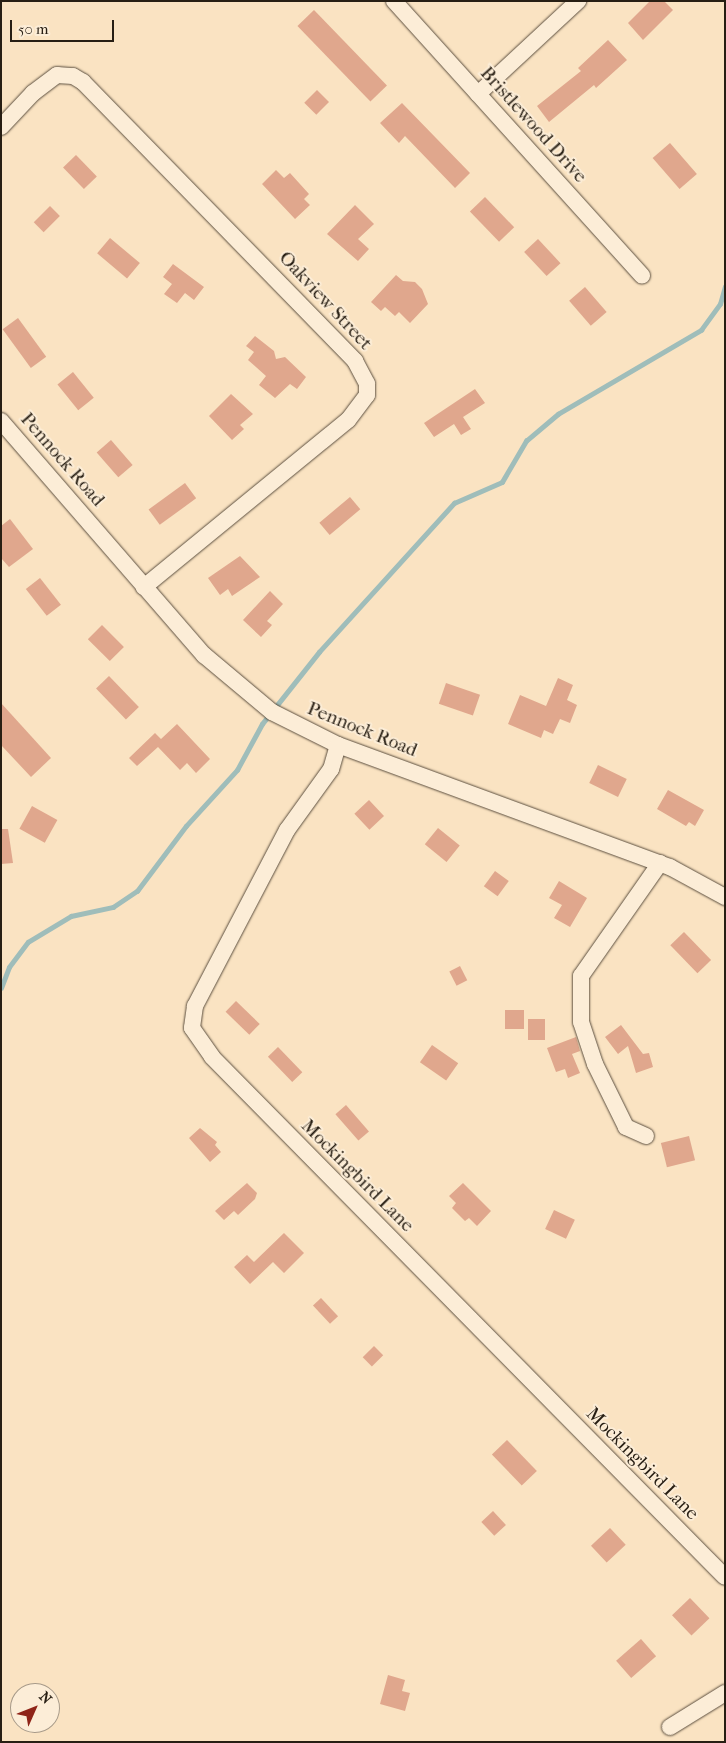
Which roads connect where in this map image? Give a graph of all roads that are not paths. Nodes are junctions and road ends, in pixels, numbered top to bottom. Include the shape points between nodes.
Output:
1 (394, 1) edge
2 (578, 1) edge
3 (478, 94) junction
4 (1, 127) edge
5 (642, 275) dead end
6 (1, 421) edge
7 (144, 587) junction
8 (338, 745) junction
9 (660, 863) junction
10 (725, 897) edge
11 (646, 1136) dead end
12 (725, 1577) edge
13 (725, 1693) edge
14 (670, 1727) dead end

1 - 3 street, Bristlewood Drive
2 - 3 street
3 - 5 street, Bristlewood Drive
4 - 7 street, Oakview Street via 45,82 57,75 73,76 263,263 355,361 367,384 366,395 348,420
6 - 7 street, Pennock Road
7 - 8 street, Pennock Road via 204,655 258,701 310,734
8 - 9 street, Pennock Road
8 - 12 street, Mockingbird Lane via 331,769 287,830 194,1006 192,1028 212,1056
9 - 10 street, Pennock Road
9 - 11 street via 581,976 581,1022 595,1064 626,1127
13 - 14 street

